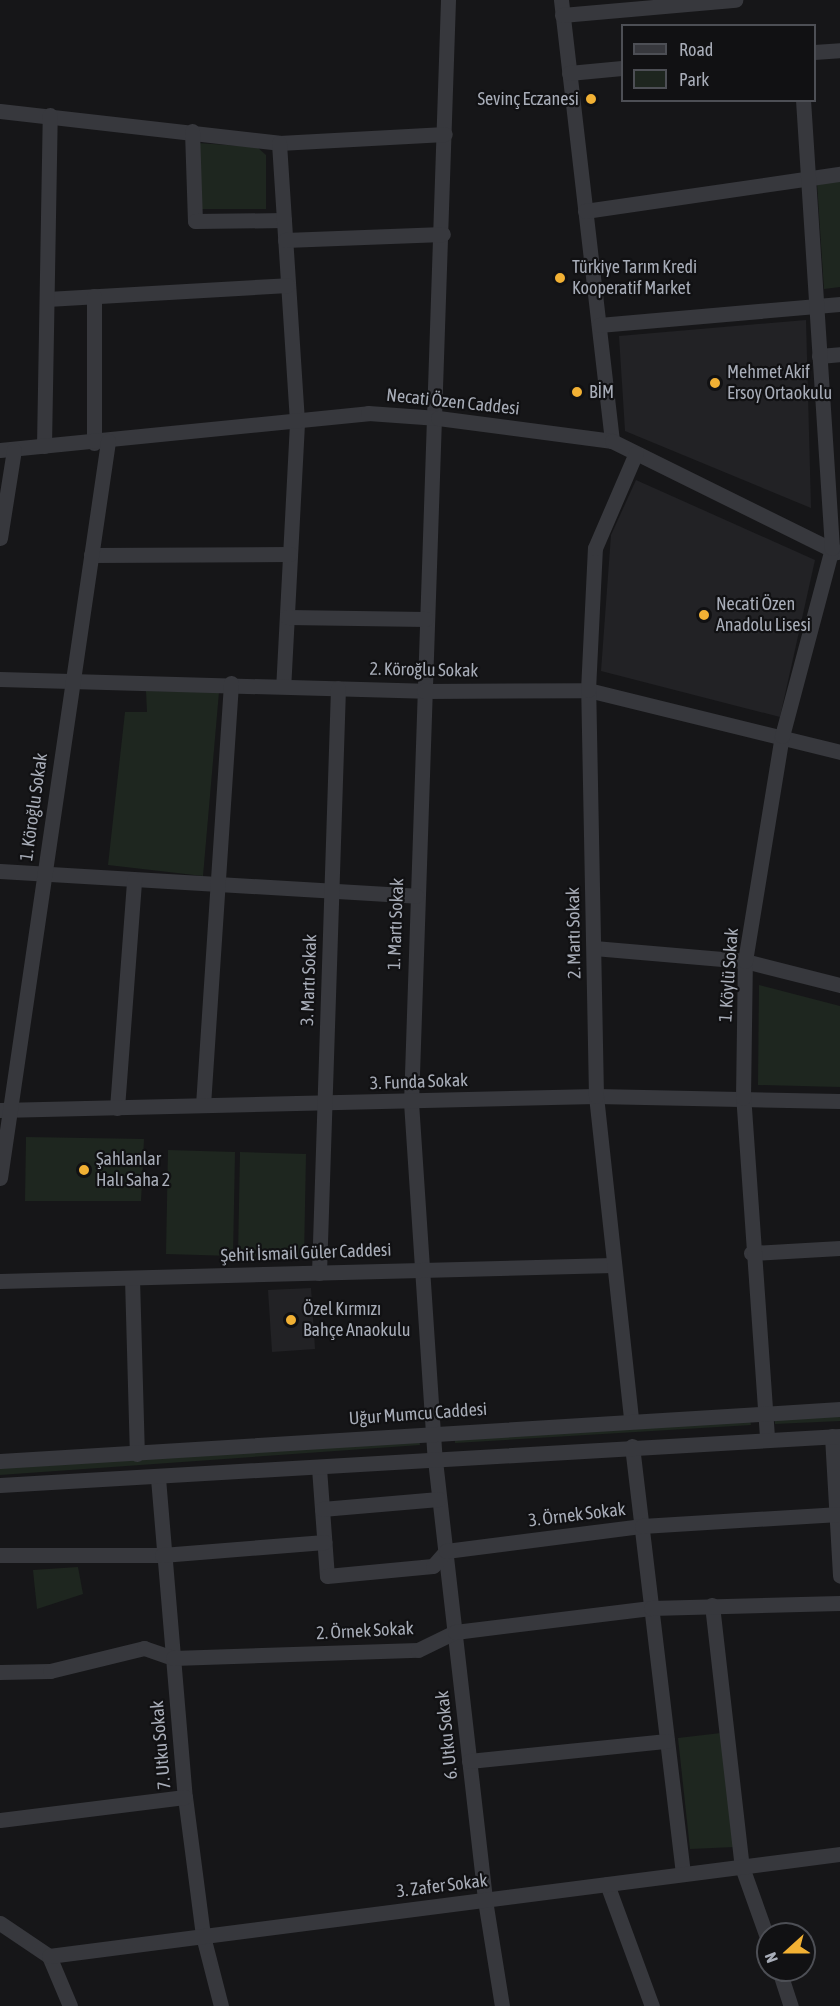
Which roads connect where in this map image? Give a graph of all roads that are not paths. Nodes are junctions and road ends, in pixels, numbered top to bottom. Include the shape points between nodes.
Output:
1 (448, 0) edge
2 (735, 0) edge
3 (561, 8) edge
4 (840, 50) edge
5 (816, 52) edge
6 (621, 68) edge
7 (569, 73) junction
8 (803, 102) edge
9 (0, 111) edge
10 (50, 115) junction
11 (192, 131) junction
12 (445, 134) junction
13 (279, 143) junction
14 (840, 174) edge
15 (808, 177) junction
16 (585, 211) junction
17 (284, 220) junction
18 (443, 234) junction
19 (285, 240) junction
20 (288, 285) junction
21 (94, 296) junction
22 (47, 299) junction
23 (840, 304) edge
24 (816, 306) junction
25 (599, 325) junction
26 (840, 354) edge
27 (819, 356) junction
28 (438, 418) junction
29 (297, 423) junction
30 (612, 441) junction
31 (101, 442) junction
32 (44, 446) junction
33 (7, 450) edge
34 (636, 453) junction
35 (833, 469) edge
36 (835, 532) edge
37 (0, 538) edge
38 (836, 551) edge
39 (290, 554) junction
40 (91, 555) junction
41 (287, 617) junction
42 (426, 619) junction
43 (73, 678) junction
44 (0, 679) edge
45 (231, 683) junction
46 (283, 686) junction
47 (338, 688) junction
48 (588, 690) junction
49 (424, 691) junction
50 (782, 736) junction
51 (840, 752) edge
52 (0, 871) edge
53 (45, 872) junction
54 (134, 880) junction
55 (218, 888) junction
56 (332, 895) junction
57 (416, 896) junction
58 (594, 948) junction
59 (746, 961) junction
60 (840, 985) edge
61 (596, 1096) junction
62 (743, 1098) junction
63 (840, 1101) edge
64 (411, 1102) junction
65 (325, 1104) junction
66 (203, 1105) junction
67 (117, 1108) junction
68 (5, 1109) edge
69 (0, 1178) edge
70 (840, 1248) edge
71 (751, 1253) junction
72 (613, 1264) junction
73 (422, 1270) junction
74 (319, 1272) junction
75 (132, 1278) junction
76 (0, 1281) edge
77 (840, 1409) edge
78 (765, 1412) junction
79 (631, 1418) junction
80 (432, 1432) junction
81 (836, 1436) edge
82 (767, 1437) junction
83 (632, 1446) junction
84 (137, 1454) junction
85 (435, 1460) junction
86 (0, 1461) edge
87 (319, 1468) junction
88 (158, 1478) junction
89 (0, 1485) edge
90 (439, 1499) junction
91 (322, 1509) junction
92 (838, 1515) edge
93 (642, 1526) junction
94 (324, 1542) junction
95 (446, 1551) junction
96 (0, 1555) edge
97 (162, 1555) junction
98 (840, 1576) edge
99 (840, 1603) edge
100 (712, 1605) junction
101 (651, 1608) junction
102 (455, 1632) junction
103 (173, 1658) junction
104 (0, 1672) edge
105 (668, 1742) junction
106 (469, 1761) junction
107 (185, 1797) junction
108 (0, 1820) edge
109 (840, 1854) edge
110 (742, 1867) junction
111 (683, 1874) junction
112 (607, 1884) junction
113 (485, 1900) junction
114 (762, 1922) edge
115 (0, 1923) edge
116 (203, 1936) junction
117 (49, 1956) junction
118 (782, 1982) edge
119 (499, 2005) edge
120 (70, 2006) edge
121 (221, 2006) edge
122 (652, 2006) edge
123 (791, 2006) edge

1 - 12 street, 1. Martı Sokak
2 - 3 street
3 - 7 street
4 - 5 street
6 - 7 street
7 - 16 street
8 - 15 street, 1. Köylü Sokak
9 - 10 street
10 - 11 street
10 - 22 street
11 - 13 street
11 - 17 street via 195,221
12 - 13 street
12 - 18 street, 1. Martı Sokak
13 - 17 street
14 - 15 street
15 - 16 street
15 - 24 street, 1. Köylü Sokak
16 - 25 street
17 - 19 street
18 - 19 street
18 - 28 street, 1. Martı Sokak
19 - 20 street
20 - 21 street
20 - 29 street
21 - 22 street
21 - 31 street, 1. Köroğlu Sokak
22 - 32 street
23 - 24 street
24 - 25 street
24 - 27 street, 1. Köylü Sokak
25 - 30 street
26 - 27 street
27 - 35 street, 1. Köylü Sokak
28 - 29 street, Necati Özen Caddesi via 368,413
28 - 30 street, Necati Özen Caddesi
28 - 42 street, 1. Martı Sokak
29 - 31 street, Necati Özen Caddesi
29 - 39 street
30 - 34 street, Necati Özen Caddesi
31 - 32 street, Necati Özen Caddesi
31 - 40 street, 1. Köroğlu Sokak
32 - 33 street, Necati Özen Caddesi
33 - 37 street
34 - 38 street, Necati Özen Caddesi
34 - 48 street, 2. Martı Sokak via 595,548
35 - 36 street, 1. Köylü Sokak
36 - 38 street, 1. Köylü Sokak
38 - 50 street, 1. Köylü Sokak
39 - 40 street
39 - 41 street
40 - 43 street, 1. Köroğlu Sokak
41 - 42 street
41 - 46 street
42 - 49 street, 1. Martı Sokak
43 - 44 street, 2. Köroğlu Sokak
43 - 45 street, 2. Köroğlu Sokak
43 - 53 street, 1. Köroğlu Sokak
45 - 46 street, 2. Köroğlu Sokak
45 - 55 street
46 - 47 street, 2. Köroğlu Sokak
47 - 49 street, 2. Köroğlu Sokak
47 - 56 street, 3. Martı Sokak
48 - 49 street, 2. Köroğlu Sokak
48 - 50 street, 2. Köroğlu Sokak
48 - 58 street, 2. Martı Sokak
49 - 57 street, 1. Martı Sokak
50 - 51 street, 2. Köroğlu Sokak
50 - 59 street, 1. Köylü Sokak
52 - 53 street
53 - 54 street
53 - 68 street, 1. Köroğlu Sokak
54 - 55 street
54 - 67 street
55 - 56 street
55 - 66 street
56 - 57 street
56 - 65 street, 3. Martı Sokak
57 - 64 street, 1. Martı Sokak
58 - 59 street
58 - 61 street, 2. Martı Sokak
59 - 60 street
59 - 62 street, 1. Köylü Sokak
61 - 62 street, 3. Funda Sokak
61 - 64 street, 3. Funda Sokak
61 - 72 street, 2. Martı Sokak
62 - 63 street, 3. Funda Sokak
62 - 71 street, 1. Köylü Sokak
64 - 65 street, 3. Funda Sokak
64 - 73 street, 1. Martı Sokak
65 - 66 street, 3. Funda Sokak
65 - 74 street, 3. Martı Sokak
66 - 67 street, 3. Funda Sokak
67 - 68 street, 3. Funda Sokak
68 - 69 street, 1. Köroğlu Sokak
70 - 71 street
71 - 78 street, 1. Köylü Sokak
72 - 73 street, Şehit İsmail Güler Caddesi
72 - 79 street, 2. Martı Sokak
73 - 74 street, Şehit İsmail Güler Caddesi
73 - 80 street, 1. Martı Sokak
74 - 75 street, Şehit İsmail Güler Caddesi
75 - 76 street, Şehit İsmail Güler Caddesi
75 - 84 street
77 - 78 street, Uğur Mumcu Caddesi
78 - 79 street, Uğur Mumcu Caddesi
78 - 82 street, 1. Köylü Sokak
79 - 80 street, Uğur Mumcu Caddesi
80 - 84 street, Uğur Mumcu Caddesi
80 - 85 street, 1. Martı Sokak
81 - 82 street
81 - 92 street
82 - 83 street
83 - 85 street
83 - 93 street
84 - 86 street, Uğur Mumcu Caddesi
85 - 87 street
85 - 90 street, 6. Utku Sokak
87 - 88 street
87 - 91 street
88 - 89 street
88 - 97 street, 7. Utku Sokak
90 - 91 street
90 - 95 street, 6. Utku Sokak
91 - 94 street
92 - 93 street, 3. Örnek Sokak
92 - 98 street
93 - 95 street, 3. Örnek Sokak
93 - 101 street
94 - 95 street, 3. Örnek Sokak via 327,1576 433,1566
94 - 97 street
95 - 102 street, 6. Utku Sokak
96 - 97 street
97 - 103 street, 7. Utku Sokak
99 - 100 street, 2. Örnek Sokak
100 - 101 street, 2. Örnek Sokak
100 - 110 street
101 - 102 street, 2. Örnek Sokak
101 - 105 street
102 - 103 street, 2. Örnek Sokak via 418,1650
102 - 106 street, 6. Utku Sokak
103 - 104 street, 2. Örnek Sokak via 144,1648 50,1671
103 - 107 street, 7. Utku Sokak
105 - 106 street
105 - 111 street
106 - 113 street, 6. Utku Sokak
107 - 108 street
107 - 116 street, 7. Utku Sokak
109 - 110 street, 3. Zafer Sokak
110 - 111 street, 3. Zafer Sokak
110 - 114 street
111 - 112 street, 3. Zafer Sokak
112 - 113 street, 3. Zafer Sokak
112 - 122 street
113 - 116 street, 3. Zafer Sokak
113 - 119 street, 6. Utku Sokak
115 - 117 street
116 - 117 street, 3. Zafer Sokak
116 - 121 street, 7. Utku Sokak
117 - 120 street
118 - 123 street

